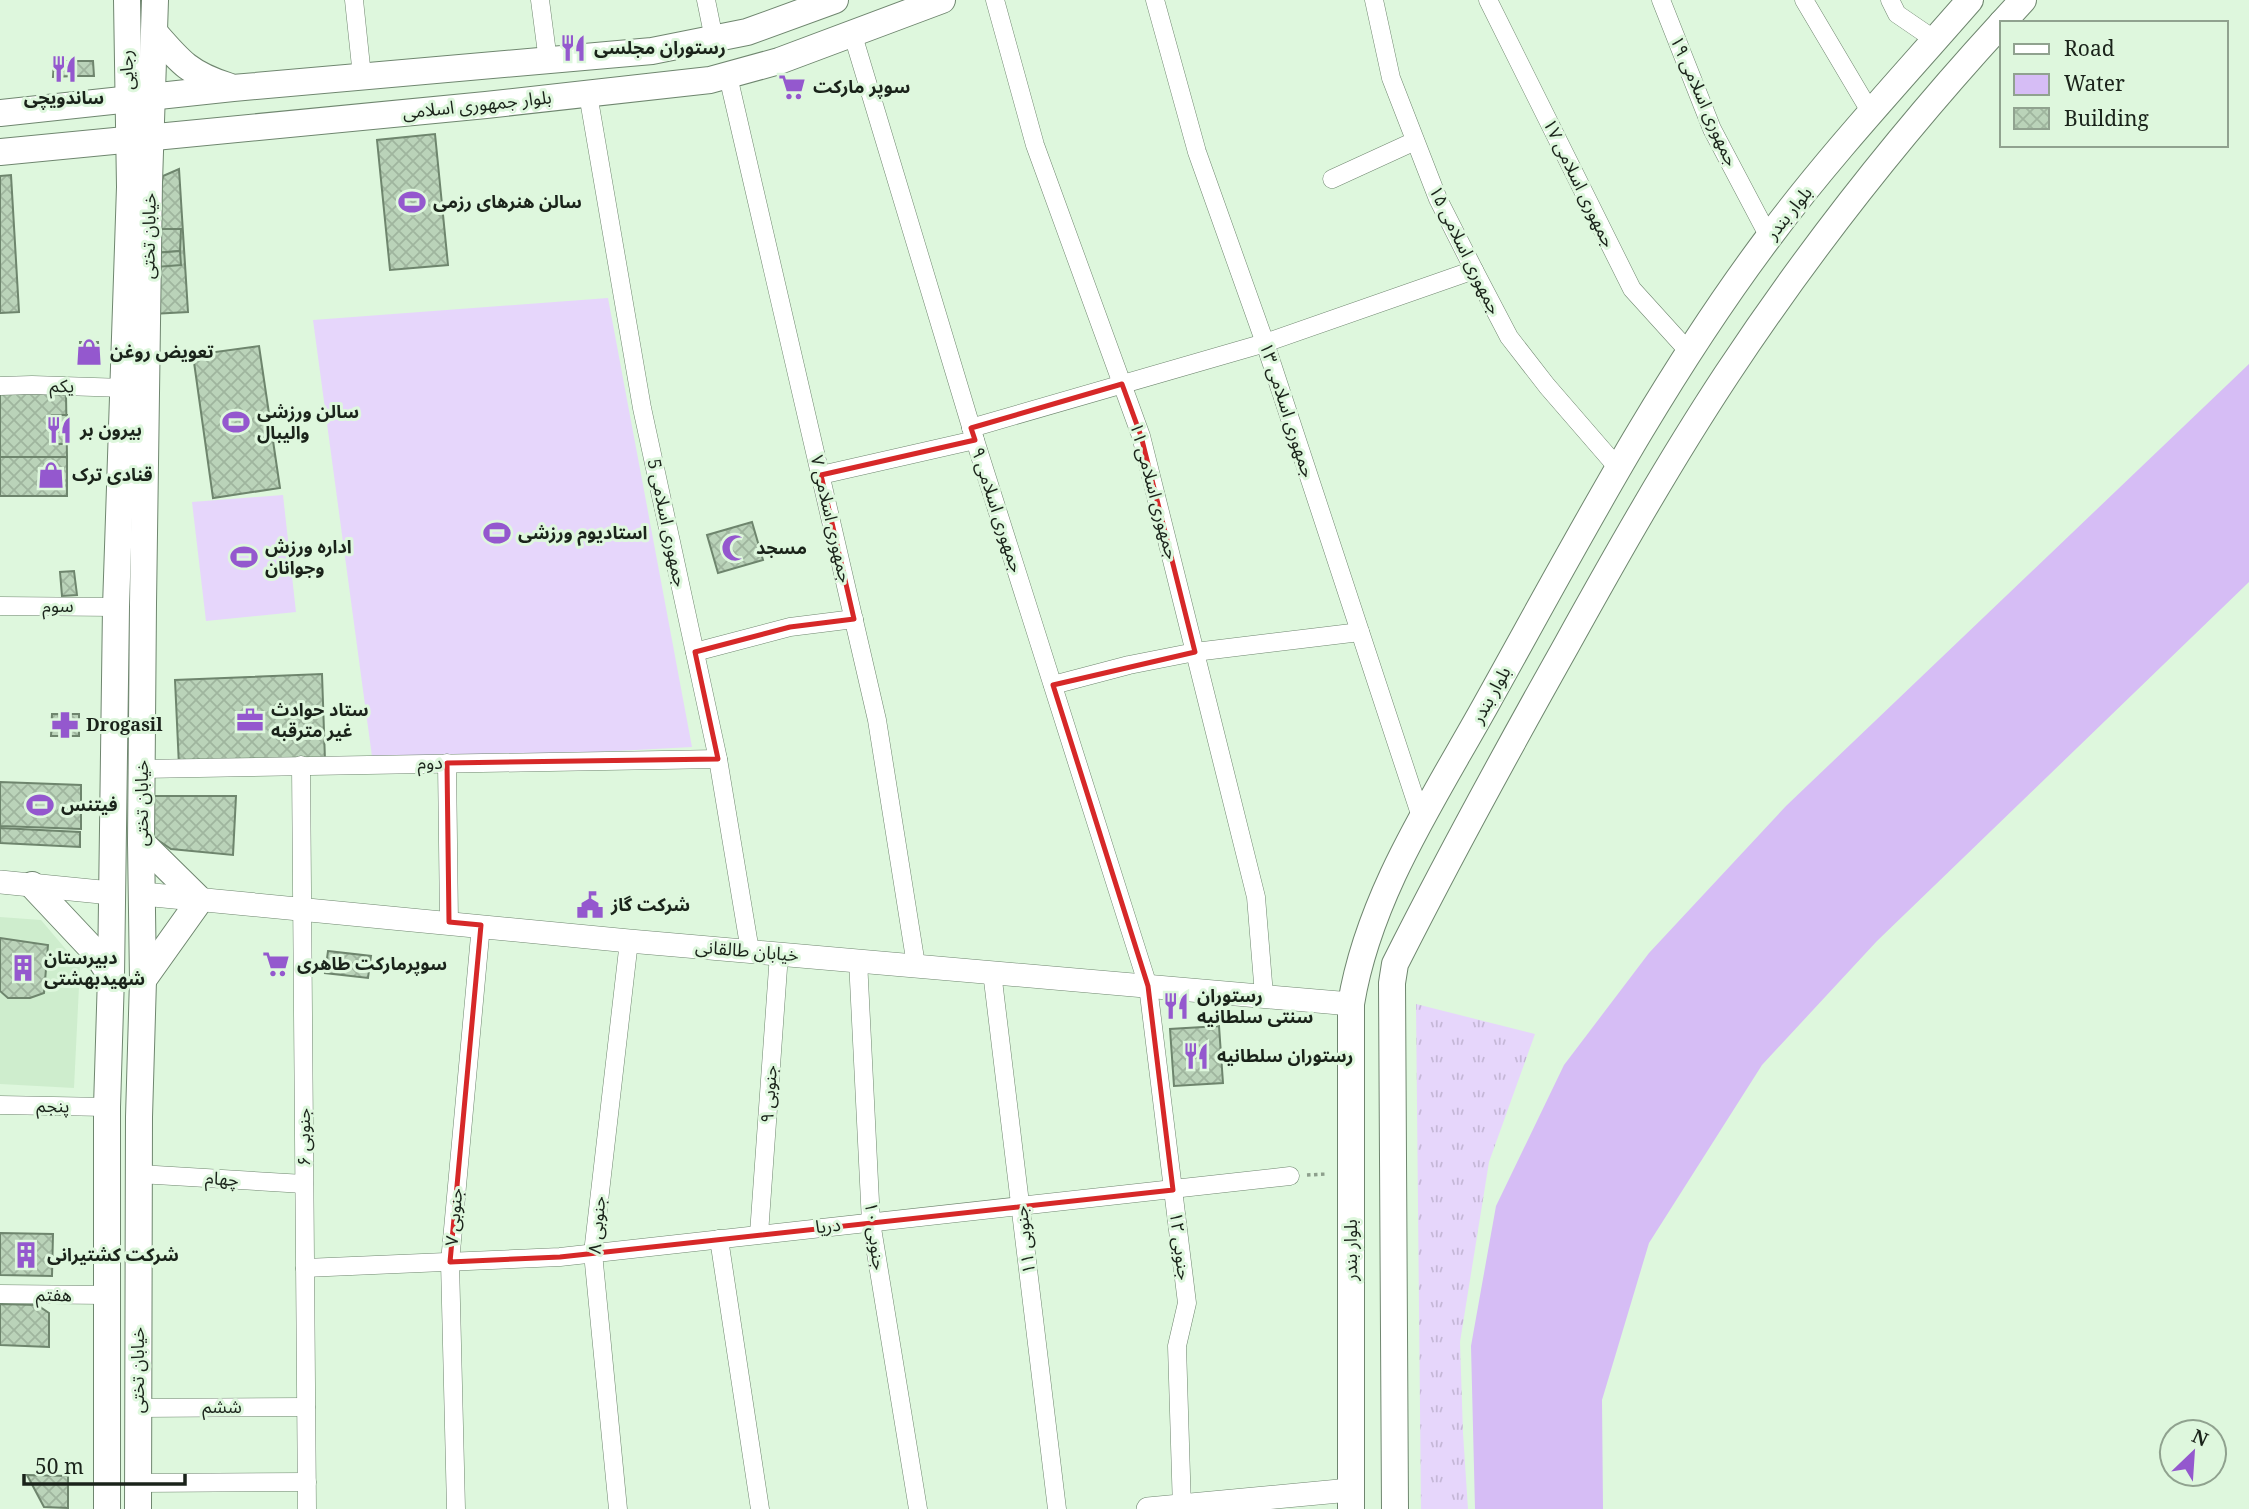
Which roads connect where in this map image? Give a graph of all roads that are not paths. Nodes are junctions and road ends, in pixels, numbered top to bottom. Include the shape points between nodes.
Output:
1 (127, 0) edge
2 (155, 0) edge
3 (354, 0) edge
4 (540, 0) edge
5 (706, 0) edge
6 (835, 0) edge
7 (942, 0) edge
8 (995, 0) edge
9 (1155, 0) edge
10 (1374, 0) edge
11 (1488, 0) edge
12 (1661, 0) edge
13 (1804, 0) edge
14 (1890, 0) edge
15 (1970, 0) edge
16 (2023, 0) edge
17 (2004, 21) edge
18 (2000, 25) edge
19 (852, 32) junction
20 (155, 33) junction
21 (126, 38) junction
22 (714, 39) junction
23 (1935, 40) junction
24 (548, 61) junction
25 (362, 76) junction
26 (728, 76) junction
27 (233, 88) junction
28 (588, 94) junction
29 (141, 99) junction
30 (91, 103) junction
31 (0, 113) edge
32 (1871, 113) junction
33 (193, 133) junction
34 (140, 139) junction
35 (1415, 141) junction
36 (94, 143) junction
37 (0, 152) edge
38 (1332, 179) dead end
39 (140, 185) junction
40 (1769, 237) junction
41 (1474, 270) junction
42 (1265, 343) junction
43 (1690, 353) junction
44 (1122, 384) junction
45 (0, 386) edge
46 (125, 388) junction
47 (973, 434) junction
48 (1618, 468) junction
49 (821, 475) junction
50 (0, 606) edge
51 (116, 607) junction
52 (854, 619) junction
53 (1360, 632) junction
54 (695, 652) junction
55 (1195, 652) junction
56 (1053, 685) junction
57 (718, 759) junction
58 (447, 763) junction
59 (301, 765) junction
60 (142, 769) junction
61 (1422, 820) junction
62 (141, 842) junction
63 (0, 882) edge
64 (32, 885) junction
65 (111, 893) junction
66 (143, 894) junction
67 (200, 900) junction
68 (302, 909) junction
69 (449, 922) junction
70 (481, 925) junction
71 (629, 941) junction
72 (750, 951) junction
73 (779, 954) junction
74 (858, 960) junction
75 (916, 965) junction
76 (992, 972) junction
77 (111, 976) junction
78 (143, 980) junction
79 (1148, 986) junction
80 (1264, 995) junction
81 (1351, 1004) junction
82 (0, 1105) edge
83 (107, 1107) junction
84 (139, 1174) junction
85 (1290, 1176) road end
86 (304, 1184) junction
87 (1173, 1190) junction
88 (1020, 1206) junction
89 (871, 1222) junction
90 (759, 1234) junction
91 (719, 1239) junction
92 (593, 1253) junction
93 (450, 1262) junction
94 (305, 1268) junction
95 (0, 1294) edge
96 (107, 1295) junction
97 (306, 1407) junction
98 (137, 1408) junction
99 (307, 1482) junction
100 (138, 1483) junction
101 (1351, 1499) edge
102 (1181, 1508) edge
103 (107, 1509) edge
104 (138, 1509) edge
105 (307, 1509) edge
106 (456, 1509) edge
107 (618, 1509) edge
108 (760, 1509) edge
109 (918, 1509) edge
110 (1057, 1509) edge
111 (1148, 1509) edge
112 (1395, 1509) edge

1 - 21 main road, رجایی
2 - 20 main road, رجایی
3 - 25 street
4 - 24 street
5 - 22 street
6 - 22 main road, بلوار جمهوری اسلامی
7 - 19 main road, بلوار جمهوری اسلامی
8 - 44 street, جمهوری اسلامی ۱۱ via 1035,145
9 - 42 street, جمهوری اسلامی ۱۳ via 1197,152
10 - 35 street, جمهوری اسلامی ۱۵ via 1391,78
11 - 43 street, جمهوری اسلامی ۱۷ via 1632,289
12 - 40 street, جمهوری اسلامی ۱۹ via 1712,129
13 - 32 street
14 - 23 street via 1897,14
15 - 23 main road, بلوار بندر
16 - 17 main road
18 - 112 main road via 1881,163 1728,373 1649,497 1460,836 1395,964
19 - 26 main road, بلوار جمهوری اسلامی
19 - 47 street, جمهوری اسلامی ۹
20 - 27 main road via 181,63 202,78
20 - 29 main road, رجایی
21 - 29 main road, رجایی
21 - 30 main road via 113,80
22 - 24 main road, بلوار جمهوری اسلامی via 652,51
23 - 32 main road, بلوار بندر
24 - 25 main road, بلوار جمهوری اسلامی
25 - 27 main road, بلوار جمهوری اسلامی
26 - 28 main road, بلوار جمهوری اسلامی
26 - 49 street, جمهوری اسلامی ۷
27 - 29 main road, بلوار جمهوری اسلامی
28 - 33 main road, بلوار جمهوری اسلامی
28 - 54 street, جمهوری اسلامی 5 via 642,408
29 - 30 main road, بلوار جمهوری اسلامی
29 - 34 main road, رجایی
30 - 31 main road, بلوار جمهوری اسلامی
32 - 40 main road, بلوار بندر
33 - 34 main road, بلوار جمهوری اسلامی
33 - 39 main road via 165,155
34 - 36 main road, بلوار جمهوری اسلامی
34 - 39 main road, خیابان تختی
35 - 38 street
35 - 41 street, جمهوری اسلامی ۱۵
36 - 37 main road, بلوار جمهوری اسلامی
36 - 39 main road
39 - 46 main road, خیابان تختی
39 - 60 main road, خیابان تختی
40 - 43 main road, بلوار بندر
41 - 42 street
41 - 48 street, جمهوری اسلامی ۱۵ via 1509,337
42 - 44 street
42 - 53 street, جمهوری اسلامی ۱۳
43 - 48 main road, بلوار بندر
44 - 47 street
44 - 55 street, جمهوری اسلامی ۱۱ via 1141,436
45 - 46 street, یکم
46 - 51 main road, خیابان تختی
47 - 49 street
47 - 56 street, جمهوری اسلامی ۹
48 - 61 main road, بلوار بندر
49 - 52 street, جمهوری اسلامی ۷
50 - 51 street, سوم
51 - 65 main road, خیابان تختی
52 - 54 street via 790,627
52 - 75 street, جمهوری اسلامی ۷ via 877,720
53 - 55 street
53 - 61 street, جمهوری اسلامی ۱۳
54 - 57 street, جمهوری اسلامی 5
55 - 56 street
55 - 80 street, جمهوری اسلامی ۱۱ via 1256,897
56 - 79 street, جمهوری اسلامی ۹
57 - 58 street, دوم
57 - 72 street, جمهوری اسلامی 5
58 - 59 street, دوم
58 - 69 street
59 - 60 street, دوم
59 - 68 street, ۶ جنوبی
60 - 62 main road, خیابان تختی
61 - 81 main road, بلوار بندر via 1378,905 1357,966
62 - 66 main road, خیابان تختی
62 - 67 main road
63 - 64 street
64 - 65 street
64 - 77 main road via 96,953
65 - 66 main road
65 - 77 main road, خیابان تختی
66 - 67 street, خیابان طالقانی
66 - 78 main road, خیابان تختی
67 - 68 street, خیابان طالقانی
67 - 78 main road
68 - 69 street, خیابان طالقانی
68 - 86 street, ۶ جنوبی
69 - 70 street, خیابان طالقانی
70 - 71 street, خیابان طالقانی
70 - 93 street, ۷ جنوبی
71 - 72 street, خیابان طالقانی
71 - 92 street, ۸ جنوبی
72 - 73 street, خیابان طالقانی
73 - 74 street, خیابان طالقانی
73 - 90 street, ۹ جنوبی
74 - 75 street, خیابان طالقانی
74 - 89 street, ۱۰ جنوبی
75 - 76 street, خیابان طالقانی
76 - 79 street, خیابان طالقانی
76 - 88 street, ۱۱ جنوبی
77 - 83 main road, خیابان تختی
78 - 84 main road, خیابان تختی
79 - 80 street, خیابان طالقانی
79 - 87 street, ۱۲ جنوبی
80 - 81 street, خیابان طالقانی
81 - 101 main road, بلوار بندر
82 - 83 street, پنجم
83 - 96 main road, خیابان تختی
84 - 86 street, چهام
84 - 98 main road, خیابان تختی
85 - 87 street, دریا
86 - 94 street, ۶ جنوبی
87 - 88 street, دریا
87 - 102 street, ۱۲ جنوبی via 1187,1303 1177,1346
88 - 89 street, دریا
88 - 110 street, ۱۱ جنوبی
89 - 90 street, دریا
89 - 109 street, ۱۰ جنوبی
90 - 91 street, دریا
91 - 92 street, دریا
91 - 108 street
92 - 93 street, دریا
92 - 107 street, ۸ جنوبی
93 - 94 street, دریا
93 - 106 street, ۷ جنوبی
94 - 97 street, ۶ جنوبی
95 - 96 street, هفتم
96 - 103 main road, خیابان تختی
97 - 98 street, ششم
97 - 99 street, ۶ جنوبی
98 - 100 main road, خیابان تختی
99 - 100 street
99 - 105 street, ۶ جنوبی
100 - 104 main road, خیابان تختی
101 - 102 street
102 - 111 street

